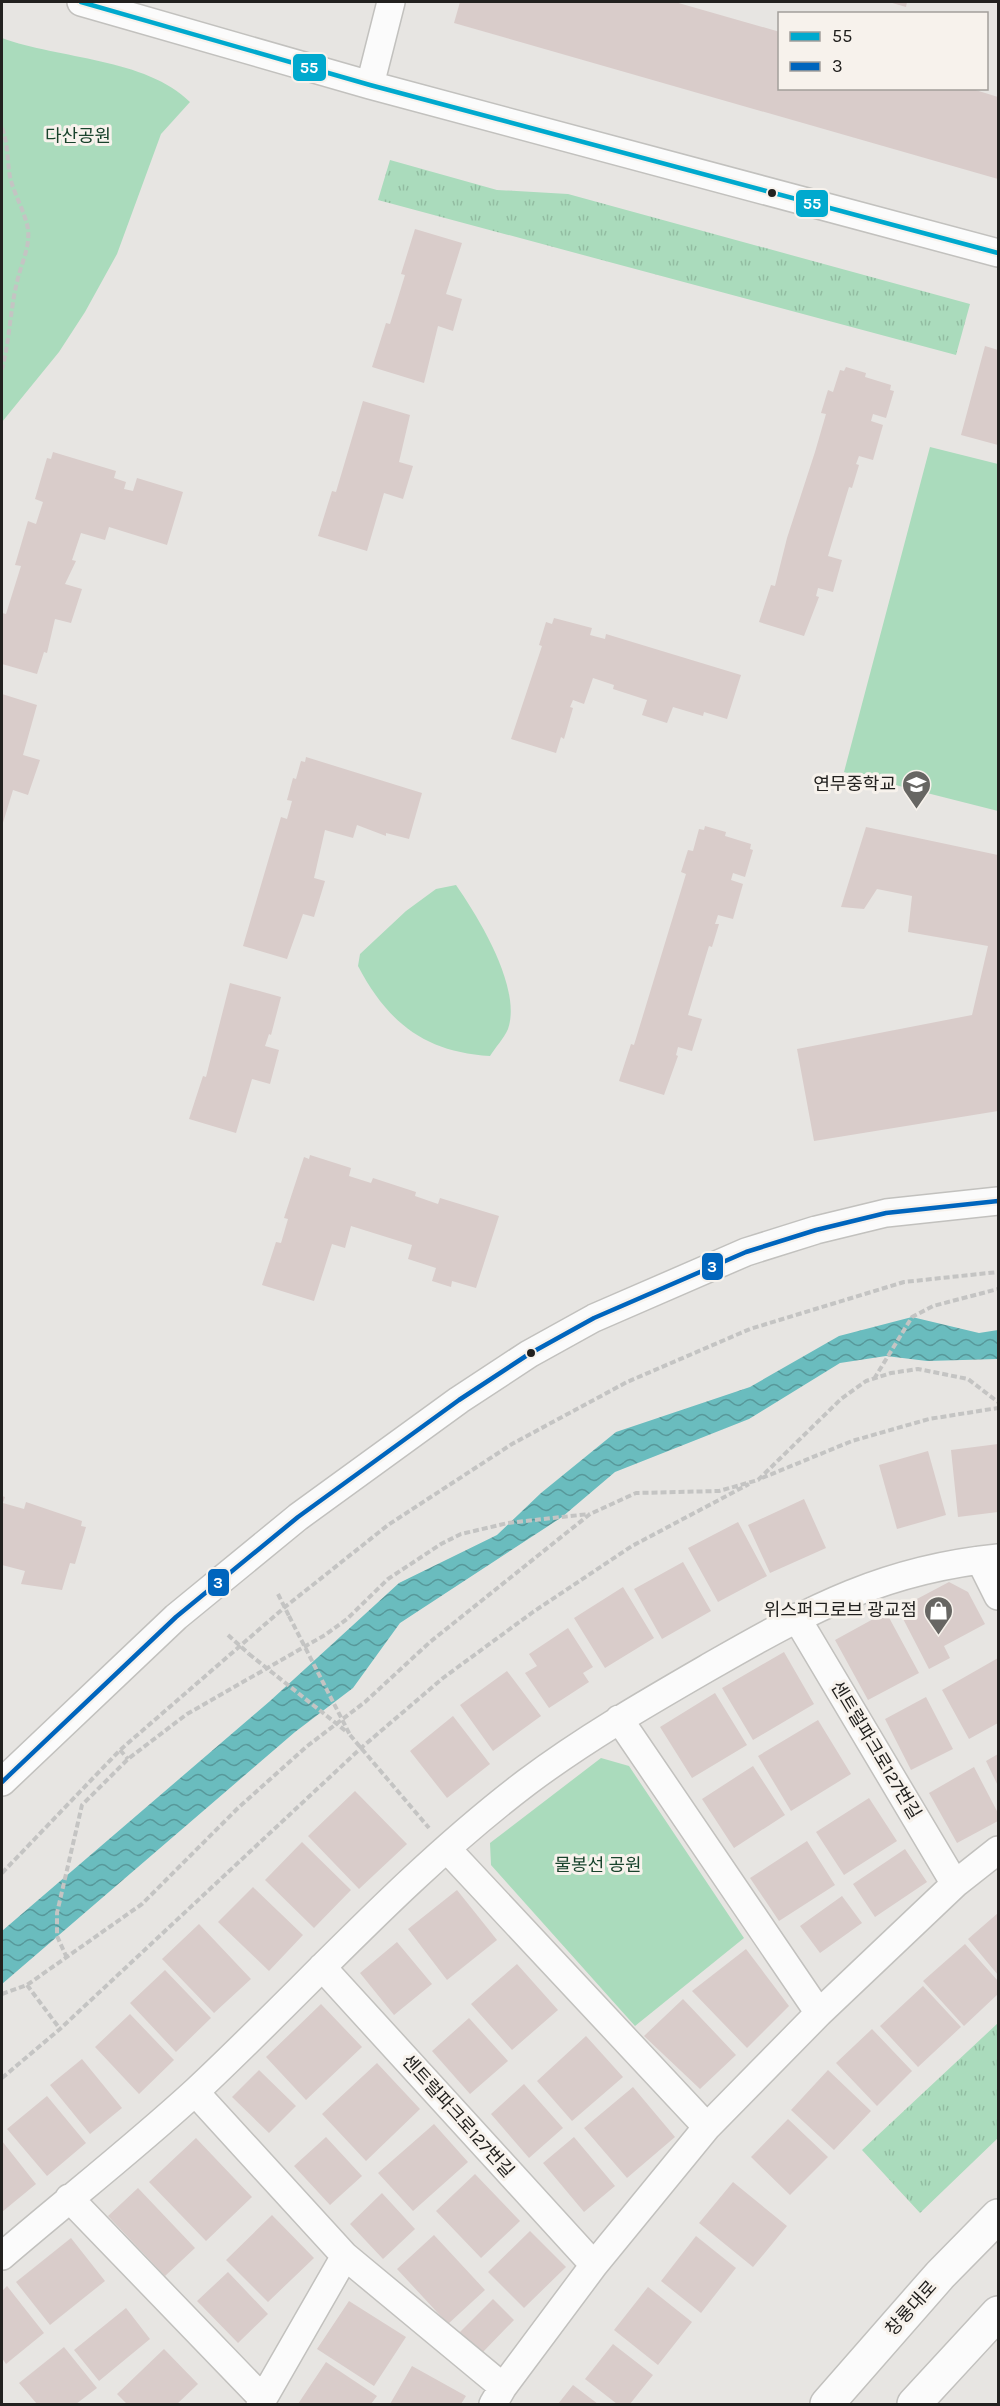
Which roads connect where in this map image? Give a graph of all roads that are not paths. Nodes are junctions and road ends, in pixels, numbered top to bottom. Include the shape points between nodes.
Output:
1 (81, 2) edge
2 (391, 2) edge
3 (370, 86) junction
4 (999, 253) edge
5 (999, 1201) edge
6 (989, 1559) edge
7 (999, 1596) edge
8 (796, 1617) junction
9 (619, 1719) junction
10 (2, 1782) edge
11 (447, 1849) junction
12 (999, 1850) edge
13 (955, 1884) junction
14 (322, 1966) junction
15 (819, 2013) junction
16 (195, 2092) junction
17 (707, 2127) junction
18 (69, 2198) junction
19 (999, 2216) edge
20 (2, 2256) edge
21 (345, 2256) junction
22 (594, 2265) junction
23 (999, 2313) edge
24 (498, 2396) edge
25 (261, 2402) edge
26 (827, 2404) edge
27 (914, 2404) edge

1 - 3 street
2 - 3 street
3 - 4 street
5 - 10 street via 886,1213 746,1252 594,1318 529,1354 298,1517 176,1617
6 - 7 street
6 - 8 street via 918,1570 860,1589
8 - 9 street
8 - 13 street, 센트럴파크로127번길
9 - 11 street via 527,1782
9 - 15 street
11 - 14 street
11 - 17 street
12 - 13 street
13 - 15 street
14 - 16 street
14 - 22 street, 센트럴파크로127번길
15 - 17 street
16 - 18 street
16 - 21 street
17 - 22 street
18 - 20 street
18 - 25 street
19 - 26 main road, 창룡대로 via 940,2276
21 - 24 street
21 - 25 street
22 - 24 street
23 - 27 main road

